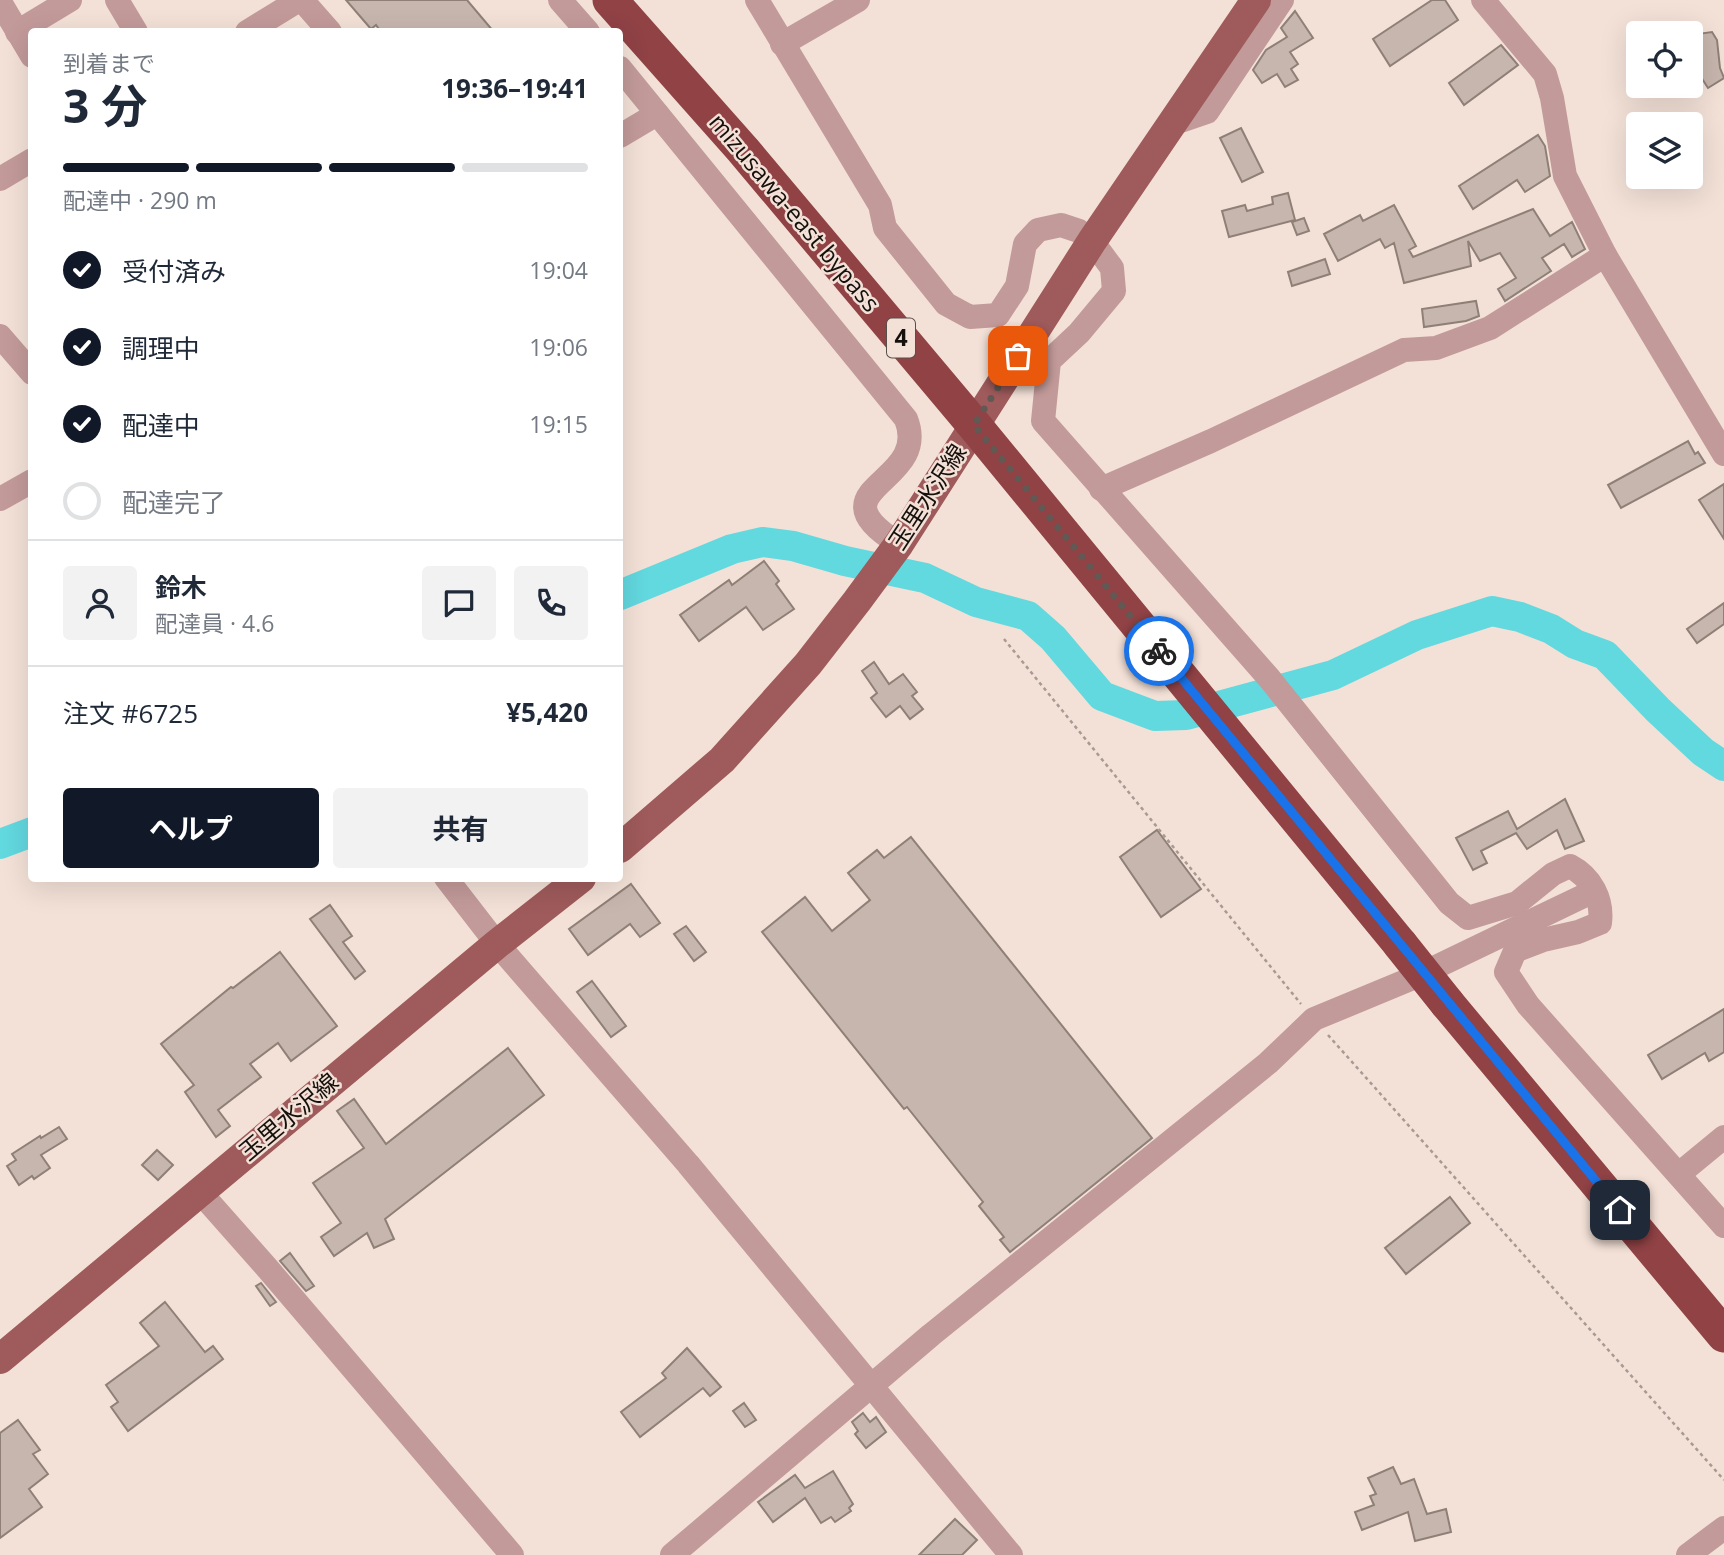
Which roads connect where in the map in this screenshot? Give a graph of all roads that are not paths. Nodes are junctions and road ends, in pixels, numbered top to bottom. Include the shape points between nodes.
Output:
1 (70, 0) edge
2 (117, 0) edge
3 (301, 0) edge
4 (559, 0) edge
5 (610, 0) edge
6 (757, 0) edge
7 (859, 0) edge
8 (1256, 0) edge
9 (1282, 0) edge
10 (1483, 0) edge
11 (0, 2) edge
12 (134, 28) edge
13 (254, 28) edge
14 (326, 28) edge
15 (584, 28) edge
16 (17, 32) junction
17 (782, 44) junction
18 (28, 50) edge
19 (623, 72) edge
20 (657, 114) junction
21 (1172, 124) junction
22 (623, 134) edge
23 (28, 162) edge
24 (0, 179) edge
25 (1092, 241) junction
26 (1605, 256) junction
27 (0, 336) edge
28 (28, 368) edge
29 (974, 425) junction
30 (1724, 454) edge
31 (28, 483) edge
32 (1101, 489) junction
33 (0, 499) edge
34 (899, 544) junction
35 (623, 845) edge
36 (449, 882) edge
37 (576, 882) edge
38 (1594, 891) junction
39 (497, 944) junction
40 (1724, 1136) edge
41 (1679, 1174) junction
42 (199, 1192) junction
43 (1724, 1226) edge
44 (1724, 1335) edge
45 (0, 1359) edge
46 (872, 1386) junction
47 (1724, 1528) edge
48 (512, 1555) edge
49 (672, 1555) edge
50 (1011, 1555) edge
51 (1688, 1555) edge

1 - 16 street
2 - 12 street
3 - 13 street
3 - 14 street
4 - 15 street
5 - 29 highway, mizusawa-east bypass / 4
6 - 17 street
7 - 17 street
8 - 21 main road, 玉里水沢線
9 - 21 street via 1207,113
10 - 26 street via 1545,74 1565,176
11 - 16 street
16 - 18 street
17 - 25 street via 880,205 885,228 946,304 970,317 998,315 1017,286 1025,244 1038,230 1061,225
19 - 20 street
20 - 22 street
20 - 34 street via 906,419 909,447 863,508 872,524
21 - 25 main road, 玉里水沢線
23 - 24 street
25 - 29 main road, 玉里水沢線
25 - 32 street via 1112,268 1114,291 1049,361 1043,421
26 - 30 street
26 - 32 street via 1490,328 1436,348 1404,350
27 - 28 street
29 - 34 main road, 玉里水沢線
29 - 44 highway, mizusawa-east bypass / 4, bridge
31 - 33 street
32 - 38 street via 1269,678 1449,903 1468,918 1517,904 1570,866 1584,873
34 - 35 main road, 玉里水沢線 via 808,664 722,760
36 - 39 street
37 - 39 main road, 玉里水沢線
38 - 41 street via 1602,909 1600,923 1515,951 1506,972 1528,1005
38 - 46 street via 1424,973 1314,1019 1268,1063
39 - 42 main road, 玉里水沢線
39 - 46 street
40 - 41 street
41 - 43 street
42 - 45 main road, 玉里水沢線
42 - 48 street
46 - 49 street
46 - 50 street
47 - 51 street

